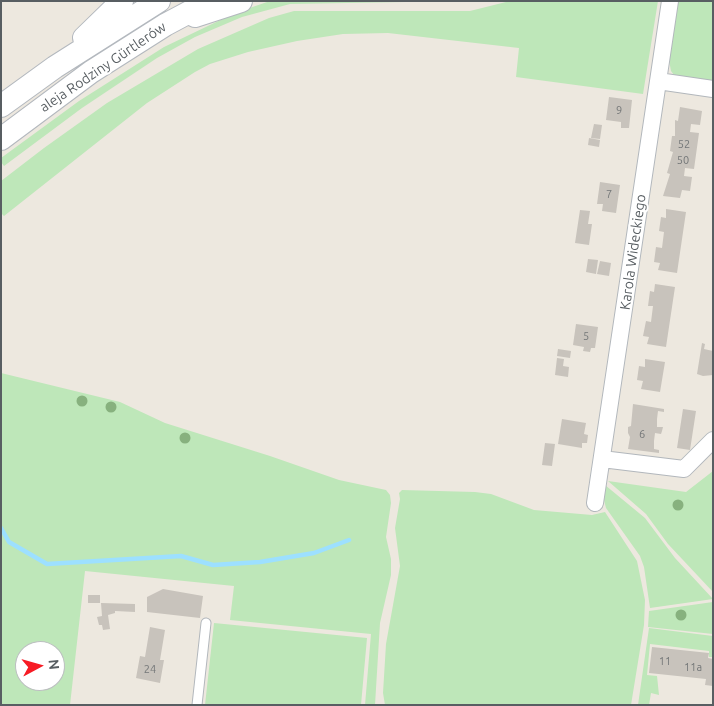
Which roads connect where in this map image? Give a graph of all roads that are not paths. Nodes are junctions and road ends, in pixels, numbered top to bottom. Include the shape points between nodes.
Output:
1 (122, 1) edge
2 (159, 1) edge
3 (210, 1) edge
4 (241, 1) edge
5 (670, 1) edge
6 (165, 25) junction
7 (55, 67) junction
8 (658, 82) junction
9 (713, 89) edge
10 (1, 106) edge
11 (1, 139) edge
12 (713, 440) edge
13 (602, 459) junction
14 (595, 503) dead end
15 (206, 623) dead end
16 (197, 705) edge

1 - 7 main road
2 - 7 main road, aleja Rodziny Gürtlerów
3 - 6 main road, aleja Rodziny Gürtlerów
4 - 6 main road
5 - 8 street, Karola Wideckiego
6 - 11 main road, aleja Rodziny Gürtlerów via 91,72
7 - 10 main road, aleja Rodziny Gürtlerów
8 - 9 street
8 - 13 street, Karola Wideckiego
12 - 13 street via 684,469
13 - 14 street, Karola Wideckiego
15 - 16 lane

